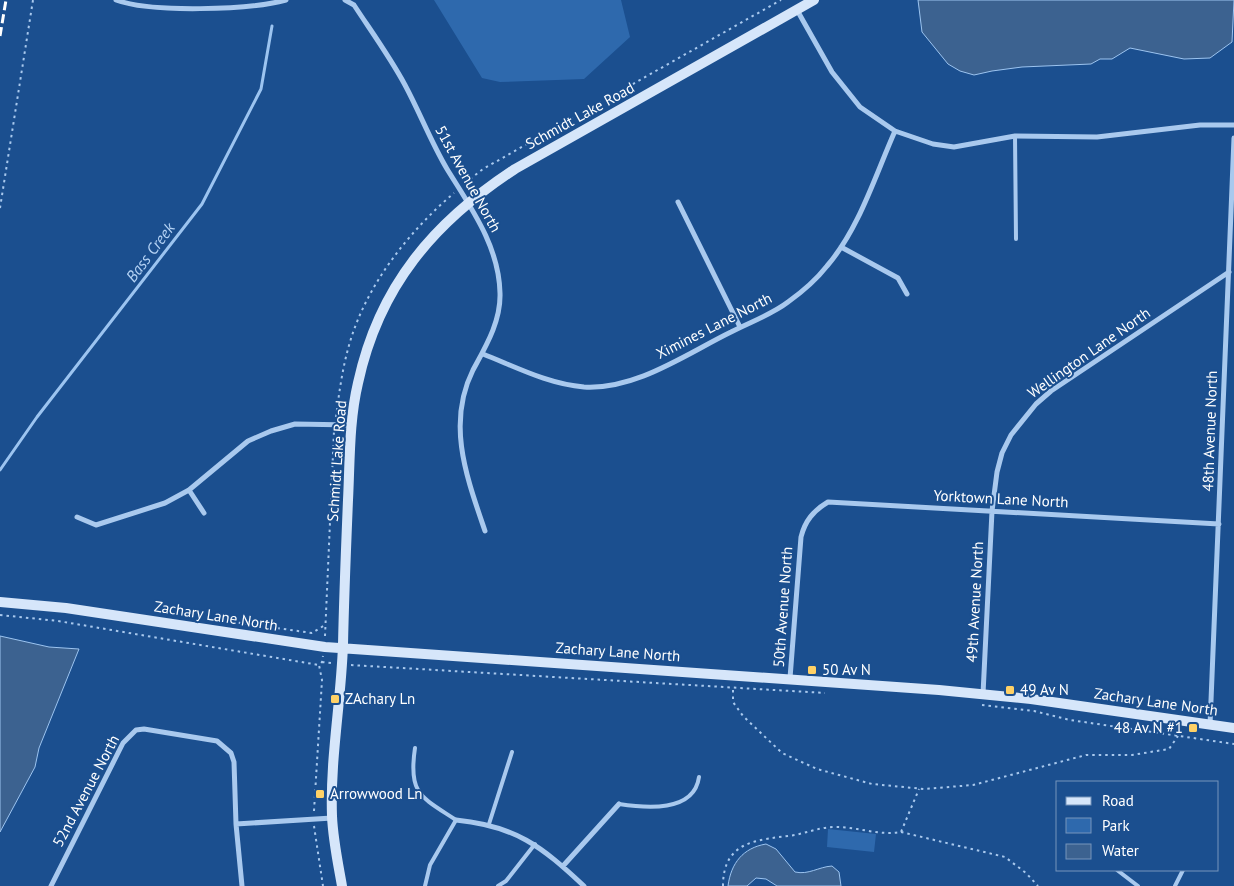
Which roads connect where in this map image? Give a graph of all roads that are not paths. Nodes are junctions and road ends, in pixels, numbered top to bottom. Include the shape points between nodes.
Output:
1 (116, 0) edge
2 (286, 0) edge
3 (345, 0) edge
4 (814, 0) edge
5 (798, 10) junction
6 (1234, 125) edge
7 (895, 131) junction
8 (1015, 136) junction
9 (1234, 138) edge
10 (469, 202) junction
11 (678, 202) dead end
12 (1016, 239) dead end
13 (841, 247) junction
14 (1229, 272) junction
15 (907, 294) dead end
16 (740, 327) junction
17 (484, 354) junction
18 (351, 425) junction
19 (189, 490) junction
20 (992, 512) junction
21 (204, 513) dead end
22 (77, 517) dead end
23 (1218, 524) junction
24 (485, 531) dead end
25 (800, 537) joint
26 (0, 602) edge
27 (342, 648) junction
28 (790, 678) junction
29 (983, 694) junction
30 (1210, 725) junction
31 (1234, 728) edge
32 (415, 748) dead end
33 (512, 752) dead end
34 (699, 777) dead end
35 (619, 804) joint
36 (332, 818) junction
37 (456, 820) junction
38 (236, 824) junction
39 (489, 824) junction
40 (535, 844) junction
41 (562, 866) junction
42 (1118, 871) edge
43 (1182, 871) edge
44 (51, 886) edge
45 (242, 886) edge
46 (342, 886) edge
47 (425, 886) edge
48 (498, 886) edge
49 (584, 886) edge
50 (1138, 886) edge
51 (1175, 886) edge

1 - 2 street via 144,7 247,7
3 - 10 street, 51st Avenue North via 354,5 390,59
4 - 5 street, Schmidt Lake Road
5 - 7 street via 845,90 860,107
5 - 10 street, Schmidt Lake Road via 515,169
6 - 8 street via 1200,125 1097,137
7 - 8 street via 933,144 954,147
7 - 13 street, Ximines Lane North
8 - 12 lane
9 - 14 street, 48th Avenue North
10 - 17 street, 51st Avenue North via 494,253 500,288 498,316
10 - 18 street, Schmidt Lake Road via 426,244 402,275 383,309 365,356
11 - 16 street
13 - 15 street via 898,278
13 - 16 street, Ximines Lane North via 827,267 787,303
14 - 20 street, Wellington Lane North via 1036,404 1002,453
14 - 23 street, 48th Avenue North
16 - 17 street, Ximines Lane North via 650,372 608,386 564,384
17 - 24 street, 51st Avenue North via 466,391 459,437 468,482
18 - 19 street via 295,424 271,431 248,441
18 - 27 street, Schmidt Lake Road
19 - 21 street
19 - 22 street via 165,504 96,525
20 - 23 street, Yorktown Lane North
20 - 25 street, Yorktown Lane North via 834,501 811,515
20 - 29 street, 49th Avenue North
23 - 30 street, 48th Avenue North
25 - 28 street, 50th Avenue North
26 - 27 street, Zachary Lane North via 66,608
27 - 28 street, Zachary Lane North
27 - 36 street, Schmidt Lake Road
28 - 29 street, Zachary Lane North
29 - 30 street, Zachary Lane North
30 - 31 street, Zachary Lane North
32 - 37 lane via 415,788 422,798
33 - 39 lane
34 - 35 lane via 694,790 677,803 655,807
35 - 41 street
36 - 38 street
36 - 46 street, Schmidt Lake Road
37 - 39 street
37 - 47 lane via 430,865
38 - 44 street, 52nd Avenue North via 234,762 225,746 217,741 152,729 136,730 123,743
38 - 45 street
39 - 40 street
40 - 41 street
40 - 48 lane via 506,881
41 - 49 street
42 - 50 lane
43 - 51 lane

